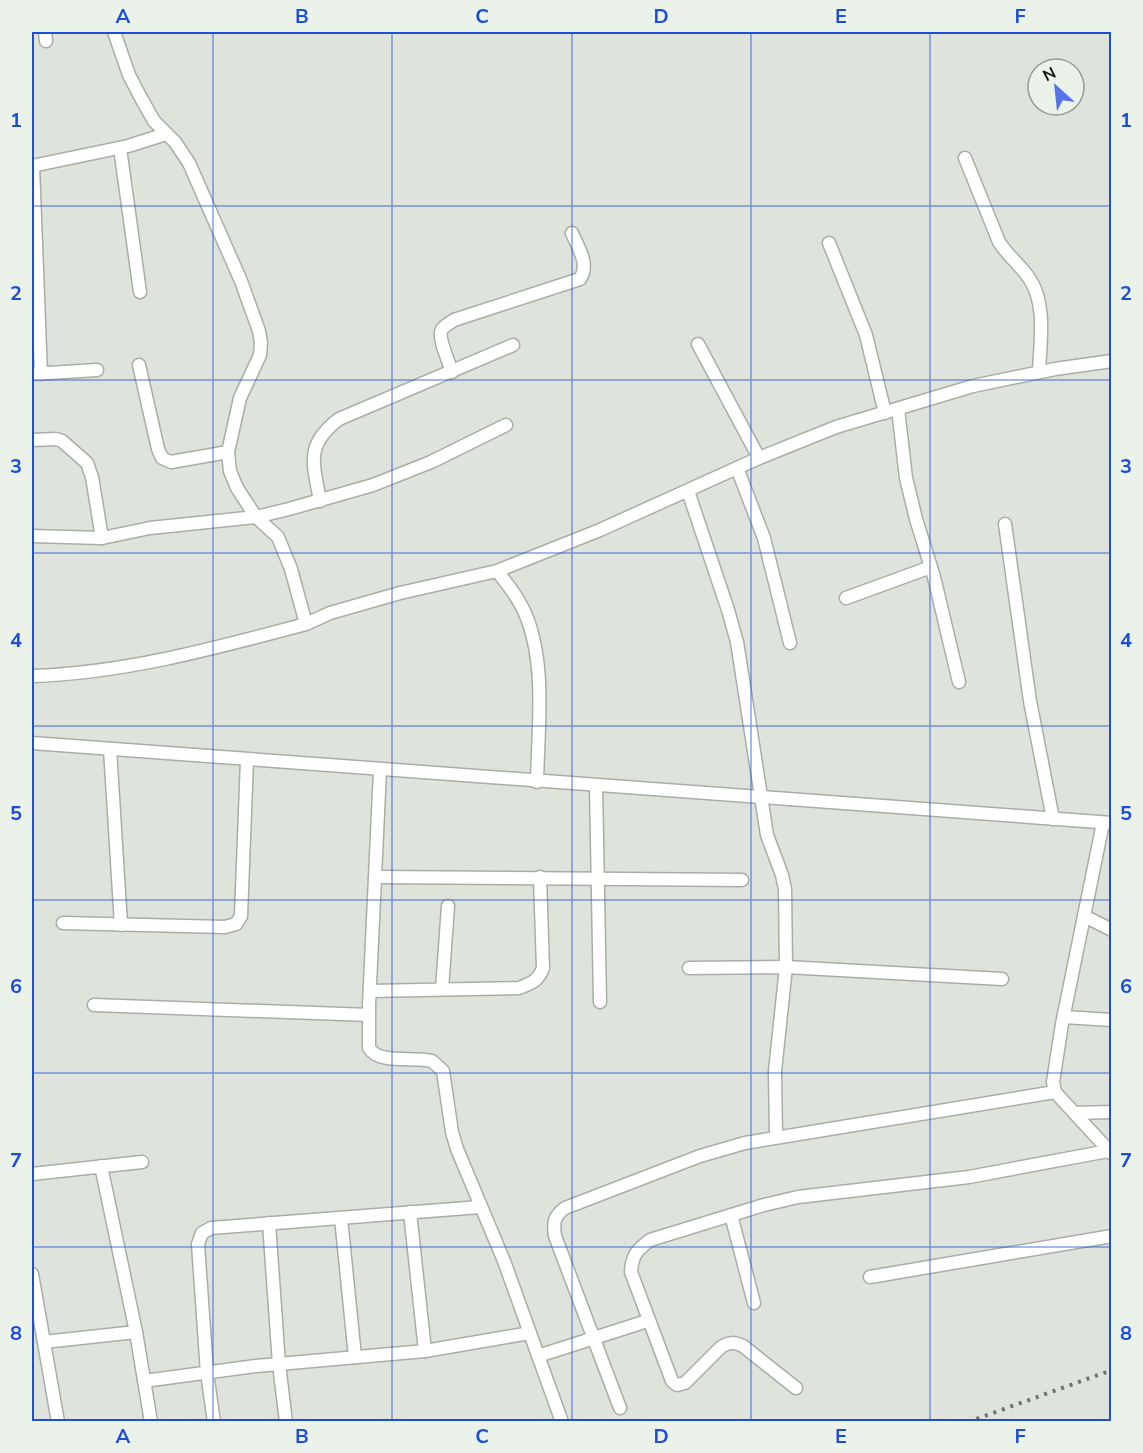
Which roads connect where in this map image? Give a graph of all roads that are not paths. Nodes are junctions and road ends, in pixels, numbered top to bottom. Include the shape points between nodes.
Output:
1 (114, 32) edge
2 (166, 134) junction
3 (120, 148) junction
4 (965, 158) dead end
5 (32, 166) edge
6 (572, 233) dead end
7 (829, 243) dead end
8 (140, 292) dead end
9 (698, 344) dead end
10 (513, 345) dead end
11 (1112, 361) edge
12 (139, 364) dead end
13 (96, 370) dead end
14 (452, 372) junction
15 (1039, 372) junction
16 (36, 374) edge
17 (898, 409) junction
18 (885, 412) junction
19 (506, 425) dead end
20 (32, 440) edge
21 (228, 452) junction
22 (759, 458) junction
23 (737, 468) junction
24 (688, 491) junction
25 (320, 501) junction
26 (256, 517) junction
27 (1005, 524) dead end
28 (32, 536) edge
29 (102, 538) junction
30 (931, 567) junction
31 (497, 571) junction
32 (846, 598) dead end
33 (306, 624) junction
34 (790, 643) dead end
35 (32, 676) edge
36 (959, 682) dead end
37 (32, 743) edge
38 (110, 749) junction
39 (247, 760) junction
40 (380, 770) junction
41 (537, 782) junction
42 (596, 786) junction
43 (761, 797) junction
44 (1053, 819) junction
45 (1107, 823) edge
46 (375, 877) junction
47 (540, 878) junction
48 (598, 878) junction
49 (742, 880) dead end
50 (448, 906) dead end
51 (1084, 916) junction
52 (63, 923) dead end
53 (121, 925) junction
54 (1112, 930) edge
55 (786, 967) junction
56 (689, 968) dead end
57 (1002, 979) dead end
58 (442, 989) junction
59 (370, 991) junction
60 (600, 1002) dead end
61 (94, 1005) dead end
62 (369, 1014) junction
63 (1064, 1017) junction
64 (1112, 1020) edge
65 (1055, 1092) junction
66 (1112, 1112) edge
67 (1075, 1113) junction
68 (776, 1137) junction
69 (1110, 1152) edge
70 (142, 1162) dead end
71 (101, 1166) junction
72 (32, 1174) edge
73 (480, 1207) junction
74 (410, 1212) junction
75 (731, 1215) junction
76 (341, 1218) junction
77 (269, 1223) junction
78 (1112, 1236) edge
79 (32, 1274) edge
80 (870, 1277) dead end
81 (754, 1303) dead end
82 (647, 1321) junction
83 (136, 1332) junction
84 (530, 1333) junction
85 (594, 1339) junction
86 (44, 1342) junction
87 (425, 1351) junction
88 (538, 1356) junction
89 (355, 1357) junction
90 (279, 1364) junction
91 (207, 1373) junction
92 (144, 1381) junction
93 (795, 1388) dead end
94 (620, 1408) dead end
95 (58, 1422) edge
96 (151, 1422) edge
97 (214, 1422) edge
98 (286, 1422) edge
99 (562, 1422) edge

1 - 2 street via 129,75 154,121
2 - 3 street
2 - 21 street via 189,163 241,281 261,343 261,355 240,398
3 - 5 street
3 - 8 street
4 - 15 street via 999,242 1031,281 1039,301
5 - 16 street
6 - 14 street via 585,265 580,279 446,325 440,337
7 - 18 street via 866,335
9 - 22 street
10 - 14 street
11 - 15 street
12 - 21 street via 162,458 171,462
13 - 16 street
14 - 25 street via 339,419 328,428 313,452
15 - 17 street via 973,386
17 - 18 street
17 - 30 street via 906,478
18 - 22 street
19 - 25 street via 431,462
20 - 29 street via 62,441 87,463
21 - 26 street via 237,488
22 - 23 street
23 - 24 street
23 - 34 street via 764,538
24 - 31 street
24 - 43 street via 737,642
25 - 26 street
26 - 29 street via 150,528
26 - 33 street via 278,537
27 - 44 street via 1030,701
28 - 29 street
30 - 32 street
30 - 36 street
31 - 33 street via 400,593
31 - 41 street via 514,592 527,618 537,660
33 - 35 street via 149,663 74,675
37 - 38 street
38 - 39 street
38 - 53 street
39 - 40 street
39 - 53 street via 239,921 225,927
40 - 41 street
40 - 46 street
41 - 42 street
42 - 43 street
42 - 48 street
43 - 44 street
43 - 55 street via 767,835 782,874
44 - 45 street
45 - 51 street
46 - 47 street
46 - 59 street
47 - 48 street
47 - 58 street via 543,968 535,982 519,988
48 - 49 street
48 - 60 street
50 - 58 street
51 - 54 street
51 - 63 street
52 - 53 street
55 - 56 street
55 - 57 street
55 - 68 street via 775,1071
58 - 59 street
59 - 62 street
61 - 62 street
62 - 73 street via 372,1054 380,1058 426,1059 443,1071 452,1132
63 - 64 street
63 - 65 street via 1054,1071
65 - 67 street
65 - 68 street
66 - 67 street
67 - 69 street
68 - 85 street via 700,1156 565,1208 556,1215 555,1236
69 - 75 street via 969,1177 798,1197
70 - 71 street
71 - 72 street
71 - 83 street
73 - 74 street
73 - 84 street
74 - 76 street
74 - 87 street
75 - 81 street
75 - 82 street via 650,1240 637,1249 631,1272
76 - 77 street
76 - 89 street
77 - 90 street
77 - 91 street via 211,1228 202,1233 198,1244
78 - 80 street
79 - 86 street
82 - 85 street
82 - 93 street via 677,1385 685,1383 726,1343 734,1342
83 - 86 street
83 - 92 street
84 - 87 street
84 - 88 street
85 - 88 street
85 - 94 street
86 - 95 street
87 - 89 street
88 - 99 street
89 - 90 street
90 - 91 street
90 - 98 street
91 - 92 street
91 - 97 street
92 - 96 street

